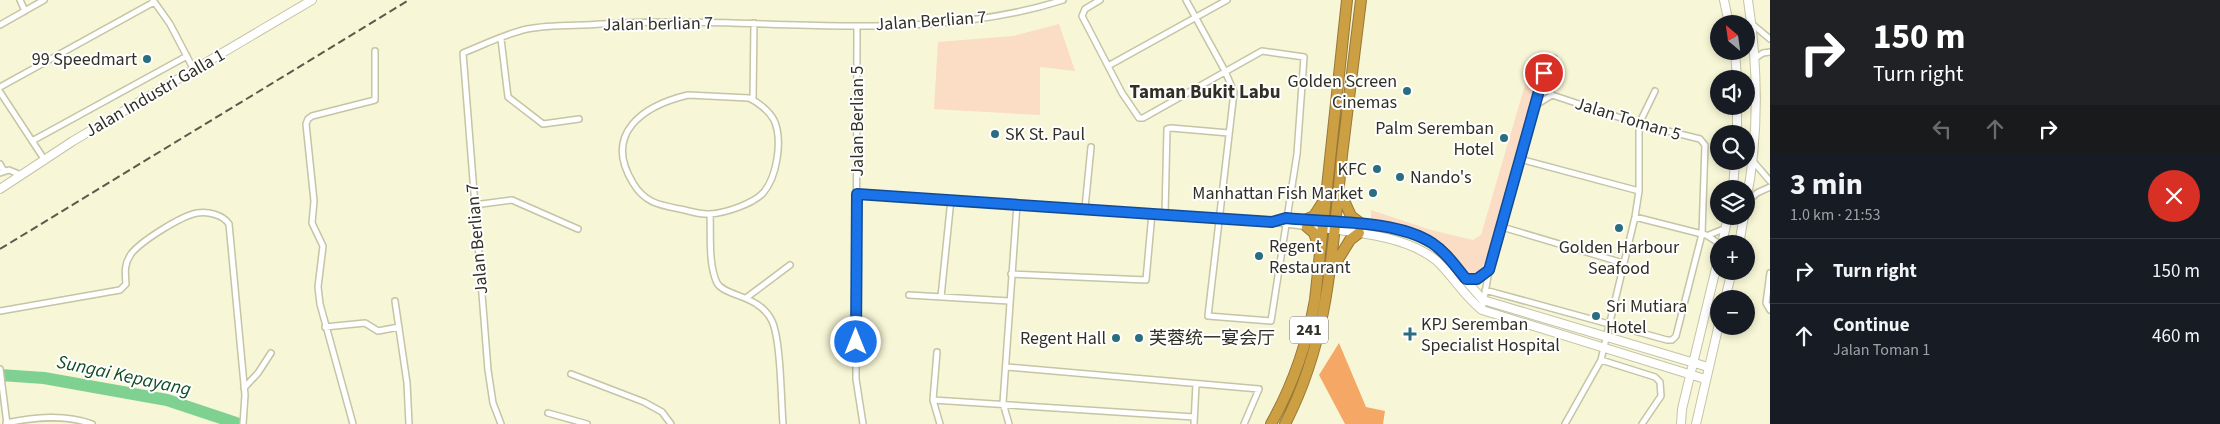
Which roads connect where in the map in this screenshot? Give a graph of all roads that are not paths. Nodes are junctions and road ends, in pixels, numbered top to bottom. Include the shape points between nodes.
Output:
1 (20, 0) edge
2 (44, 0) edge
3 (312, 0) edge
4 (1063, 0) edge
5 (1100, 0) edge
6 (1186, 0) edge
7 (1227, 0) edge
8 (1347, 0) edge
9 (1361, 0) edge
10 (1724, 0) edge
11 (1748, 0) edge
12 (154, 1) edge
13 (25, 10) junction
14 (1727, 15) edge
15 (1750, 15) edge
16 (1195, 18) junction
17 (754, 23) junction
18 (0, 25) edge
19 (1755, 26) edge
20 (857, 27) junction
21 (501, 39) junction
22 (1770, 39) edge
23 (375, 51) dead end
24 (1770, 52) edge
25 (463, 53) joint
26 (187, 56) junction
27 (1755, 58) edge
28 (1754, 60) edge
29 (1108, 66) junction
30 (194, 70) junction
31 (1225, 70) junction
32 (0, 87) edge
33 (1655, 91) dead end
34 (0, 92) edge
35 (1552, 95) junction
36 (753, 100) junction
37 (1535, 106) junction
38 (579, 119) dead end
39 (1640, 124) junction
40 (1754, 125) edge
41 (1229, 133) junction
42 (32, 141) junction
43 (1091, 148) dead end
44 (44, 159) junction
45 (1520, 159) junction
46 (0, 164) edge
47 (1755, 164) edge
48 (2, 172) edge
49 (21, 174) junction
50 (1770, 181) edge
51 (1770, 187) edge
52 (0, 188) edge
53 (1340, 191) junction
54 (1639, 191) junction
55 (857, 194) junction
56 (1755, 195) edge
57 (1326, 196) junction
58 (951, 200) junction
59 (1017, 204) junction
60 (474, 205) junction
61 (1085, 208) junction
62 (1152, 213) junction
63 (710, 214) junction
64 (1165, 214) junction
65 (1635, 216) junction
66 (1218, 218) junction
67 (1286, 218) junction
68 (1272, 222) junction
69 (1306, 224) junction
70 (1284, 225) junction
71 (1323, 225) junction
72 (1726, 225) edge
73 (1502, 226) junction
74 (1337, 227) junction
75 (1726, 228) junction
76 (578, 229) dead end
77 (1361, 229) junction
78 (1704, 235) junction
79 (1724, 235) edge
80 (1710, 237) edge
81 (1320, 250) junction
82 (1623, 263) junction
83 (790, 265) dead end
84 (1332, 270) junction
85 (1489, 270) junction
86 (1011, 274) junction
87 (1770, 274) edge
88 (1466, 279) junction
89 (1713, 280) edge
90 (1485, 290) junction
91 (909, 295) dead end
92 (941, 297) junction
93 (746, 298) junction
94 (1483, 300) junction
95 (395, 301) dead end
96 (1008, 301) junction
97 (1528, 302) junction
98 (1482, 310) junction
99 (1770, 310) edge
100 (0, 311) edge
101 (1525, 312) junction
102 (1610, 324) junction
103 (399, 327) junction
104 (325, 328) junction
105 (1716, 335) edge
106 (1607, 336) junction
107 (1604, 347) junction
108 (937, 352) dead end
109 (271, 353) dead end
110 (1601, 360) junction
111 (1692, 363) junction
112 (1007, 367) junction
113 (1708, 367) junction
114 (0, 369) edge
115 (571, 374) dead end
116 (1690, 374) junction
117 (1704, 379) junction
118 (1196, 384) junction
119 (244, 388) junction
120 (933, 400) junction
121 (1002, 403) junction
122 (548, 413) dead end
123 (1194, 417) junction
124 (6, 423) edge
125 (92, 424) edge
126 (243, 424) edge
127 (353, 424) edge
128 (408, 424) edge
129 (502, 424) edge
130 (587, 424) edge
131 (671, 424) edge
132 (783, 424) edge
133 (863, 424) edge
134 (940, 424) edge
135 (1009, 424) edge
136 (1194, 424) edge
137 (1244, 424) edge
138 (1271, 424) edge
139 (1285, 424) edge
140 (1565, 424) edge
141 (1642, 424) edge
142 (1680, 424) edge
143 (1696, 424) edge

1 - 13 street
2 - 13 street
3 - 30 street, Jalan Industri Galla 1
4 - 20 street, Jalan Berlian 7 via 1033,10 980,19
5 - 29 street via 1081,14
6 - 16 street
7 - 16 street
8 - 57 highway, 241
9 - 53 highway, 241
10 - 14 street
11 - 15 street
12 - 26 street
12 - 32 street
13 - 18 street
16 - 29 street
16 - 31 street
17 - 20 street, Jalan berlian 7
17 - 21 street, Jalan berlian 7 via 639,22 527,29
17 - 36 street
19 - 22 street
20 - 55 street, Jalan Berlian 5
21 - 25 street, Jalan berlian 7
21 - 38 street via 508,97 543,124
23 - 104 street via 375,100 312,116 306,124 314,201 312,224 323,246 318,287
24 - 27 street via 1763,52
25 - 60 street, Jalan Berlian 7
26 - 30 street
26 - 42 street
28 - 40 street
29 - 31 street via 1139,118
30 - 44 street, Jalan Industri Galla 1
31 - 41 street via 1234,92
31 - 67 street via 1262,51 1304,57 1297,154
33 - 39 street
34 - 42 street
35 - 37 street, Jalan Toman 5
35 - 37 street, Jalan Toman 5 via 1546,85 1551,58
35 - 39 street, Jalan Toman 5
36 - 63 street via 774,120 778,148 769,184 762,194 751,200
36 - 63 street via 688,95 667,100 643,113 626,131 621,153 624,168 644,199
37 - 45 street
39 - 54 street
39 - 78 street, Jalan Toman 5 via 1705,145
41 - 64 street via 1167,130
41 - 66 street
42 - 44 street
43 - 61 street
44 - 49 street, Jalan Industri Galla 1
45 - 54 street
45 - 73 street
46 - 48 street
47 - 50 street
48 - 49 street
49 - 52 street, Jalan Industri Galla 1
51 - 56 street
53 - 74 highway, 241
53 - 77 highway
54 - 65 street
55 - 58 street
55 - 133 street, Jalan Berlian 5 via 856,380
57 - 69 highway
57 - 71 highway, 241
58 - 59 street
58 - 92 street
59 - 61 street
59 - 86 street
60 - 76 street via 512,200
60 - 129 street, Jalan Berlian 7 via 488,370 493,403
61 - 62 street
62 - 64 street
62 - 86 street via 1146,280
63 - 93 street via 712,263 717,283 723,289
64 - 66 street
65 - 78 street
65 - 82 street
66 - 68 street
66 - 70 street via 1208,316 1272,321
67 - 68 street
67 - 69 street
67 - 70 street
68 - 70 street
69 - 70 street
69 - 71 street
69 - 81 highway via 1314,233
71 - 74 street
71 - 81 highway, 241
72 - 75 street
73 - 82 street
73 - 85 street
74 - 77 street
74 - 84 highway, 241
75 - 78 street
75 - 79 street
77 - 84 highway
77 - 88 street via 1391,227 1418,235 1434,244
77 - 98 street via 1424,253 1436,261
78 - 80 street
78 - 102 street via 1676,336 1672,340
81 - 138 highway, 241 via 1309,334
82 - 102 street
83 - 93 street
84 - 139 highway, 241 via 1320,334 1309,371
85 - 88 street via 1477,279
85 - 90 street
86 - 96 street
87 - 99 street via 1766,303
88 - 94 street
89 - 111 street
90 - 94 street
90 - 97 street
91 - 92 street
92 - 96 street
93 - 132 street via 760,305 772,321
94 - 98 street
94 - 101 street
95 - 103 street
96 - 112 street
97 - 101 street
97 - 102 street
98 - 107 street
100 - 119 street via 120,290 124,287 125,266 132,253 156,234 197,213 215,214 227,221 235,270
101 - 106 street
102 - 106 street
103 - 104 street via 378,331 365,323 356,323
103 - 128 street via 407,382
104 - 127 street
105 - 113 street
106 - 107 street
106 - 111 street
107 - 110 street
107 - 116 street
108 - 120 street
109 - 119 street
110 - 140 street
110 - 141 street via 1655,377 1660,382 1661,396
111 - 113 street
111 - 116 street
112 - 118 street
112 - 121 street
113 - 117 street
114 - 124 street
115 - 131 street via 644,402 662,412
116 - 117 street
116 - 142 street
117 - 143 street
118 - 123 street
118 - 137 street via 1259,389
119 - 126 street
120 - 121 street
120 - 134 street
121 - 123 street
121 - 135 street
122 - 130 street
123 - 136 street
124 - 125 street via 38,417

